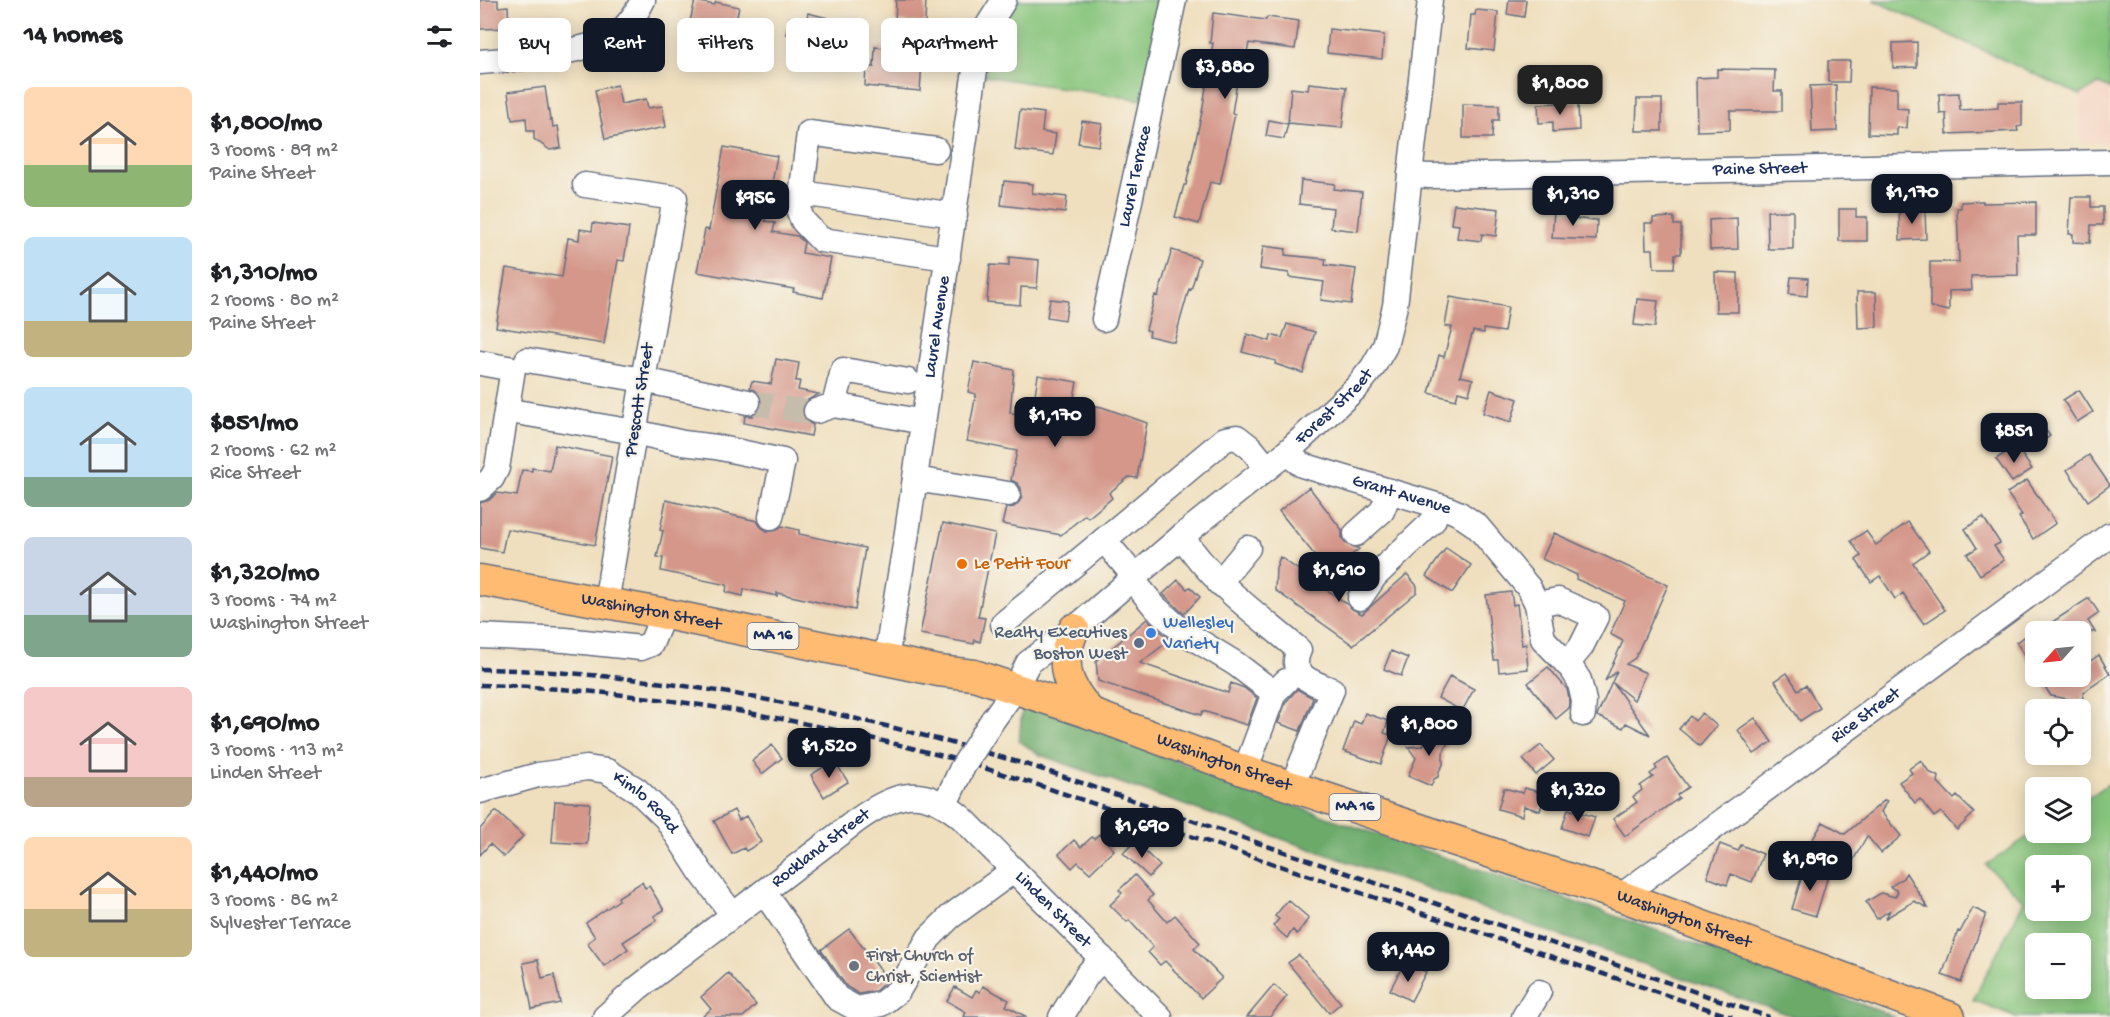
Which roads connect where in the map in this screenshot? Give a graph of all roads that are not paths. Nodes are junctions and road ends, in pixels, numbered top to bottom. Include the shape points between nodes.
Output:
1 (643, 0) edge
2 (1004, 0) edge
3 (1174, 0) edge
4 (1431, 0) edge
5 (480, 62) edge
6 (936, 150) dead end
7 (2110, 162) edge
8 (1410, 175) junction
9 (585, 184) dead end
10 (801, 193) junction
11 (955, 215) junction
12 (948, 258) junction
13 (1104, 319) dead end
14 (528, 360) dead end
15 (480, 363) edge
16 (643, 380) junction
17 (908, 381) dead end
18 (748, 402) tunnel mouth
19 (516, 412) dead end
20 (923, 422) junction
21 (635, 432) junction
22 (1276, 460) junction
23 (915, 479) junction
24 (496, 481) edge
25 (1390, 491) junction
26 (1008, 494) dead end
27 (1439, 506) junction
28 (771, 517) dead end
29 (1356, 534) dead end
30 (2110, 535) edge
31 (1182, 536) junction
32 (1104, 540) junction
33 (1248, 548) dead end
34 (1134, 578) junction
35 (480, 580) edge
36 (1219, 583) junction
37 (1360, 598) dead end
38 (606, 603) junction
39 (1537, 604) junction
40 (661, 613) junction
41 (1003, 624) dead end
42 (1074, 629) junction
43 (480, 636) edge
44 (886, 659) junction
45 (1299, 661) junction
46 (1567, 664) junction
47 (1015, 689) junction
48 (1274, 693) junction
49 (1092, 714) junction
50 (1584, 714) dead end
51 (1245, 771) junction
52 (1292, 786) junction
53 (480, 791) edge
54 (945, 804) junction
55 (1014, 870) junction
56 (764, 892) junction
57 (1621, 896) junction
58 (733, 915) junction
59 (1102, 958) junction
60 (1539, 992) dead end
61 (605, 1017) edge
62 (1061, 1017) edge
63 (1160, 1017) edge
64 (1524, 1017) edge
65 (1950, 1017) edge

1 - 5 street via 626,26 603,42
2 - 11 street, Laurel Avenue via 988,24 978,51
3 - 13 street, Laurel Terrace
4 - 8 street, Forest Street
6 - 10 street via 809,133
7 - 8 street, Paine Street
8 - 22 street, Forest Street via 1395,306 1385,346 1357,387
9 - 16 street, Prescott Street via 675,198
10 - 11 street
10 - 12 street via 800,216 821,240
11 - 12 street, Laurel Avenue
12 - 20 street, Laurel Avenue
14 - 16 street
15 - 24 street via 513,369
16 - 18 street
16 - 21 street, Prescott Street
17 - 20 street via 843,370 825,408
19 - 21 street
20 - 23 street, Laurel Avenue
21 - 28 street via 783,461
21 - 38 street, Prescott Street
22 - 25 street, Grant Avenue
22 - 31 street, Forest Street
22 - 32 street, Grant Avenue via 1237,437 1225,439
23 - 26 street
23 - 44 street, Laurel Avenue
25 - 27 street, Grant Avenue
25 - 29 street via 1382,511
27 - 37 street via 1427,528 1375,576
27 - 39 street, Grant Avenue via 1468,519 1529,588
30 - 57 street, Rice Street
31 - 34 street, Forest Street
31 - 36 street
32 - 34 street
32 - 41 street
33 - 36 street
34 - 42 street, Forest Street
34 - 48 street via 1155,607 1182,631
35 - 38 main road, Washington Street / MA 16
36 - 45 street
38 - 40 main road, Washington Street / MA 16
39 - 46 street via 1543,639
39 - 46 street via 1558,600 1596,617
40 - 43 street via 654,639 641,648
40 - 44 main road, Washington Street / MA 16
42 - 47 street, Forest Street via 1028,663
42 - 49 main road via 1066,649 1066,671 1071,687
44 - 47 main road, Washington Street / MA 16 via 974,675
45 - 48 street
45 - 52 street via 1308,680 1332,690
46 - 50 street via 1581,687
47 - 49 main road, Washington Street / MA 16
47 - 54 street, bridge via 962,768
48 - 51 street
49 - 51 main road, Washington Street / MA 16
51 - 52 main road, Washington Street / MA 16
52 - 57 main road, Washington Street / MA 16
53 - 58 street, Kimlo Road via 538,775 587,768 607,771 638,790 666,818
54 - 55 street, Linden Street
54 - 56 street, Rockland Street via 932,798 913,797 881,805
55 - 56 street via 950,917 929,938 898,991 881,1004 857,1009 837,998
55 - 59 street, Linden Street
56 - 58 street, Rockland Street
57 - 65 main road, Washington Street / MA 16
58 - 61 street, Rockland Street
59 - 62 street
59 - 63 street, Linden Street
60 - 64 street

